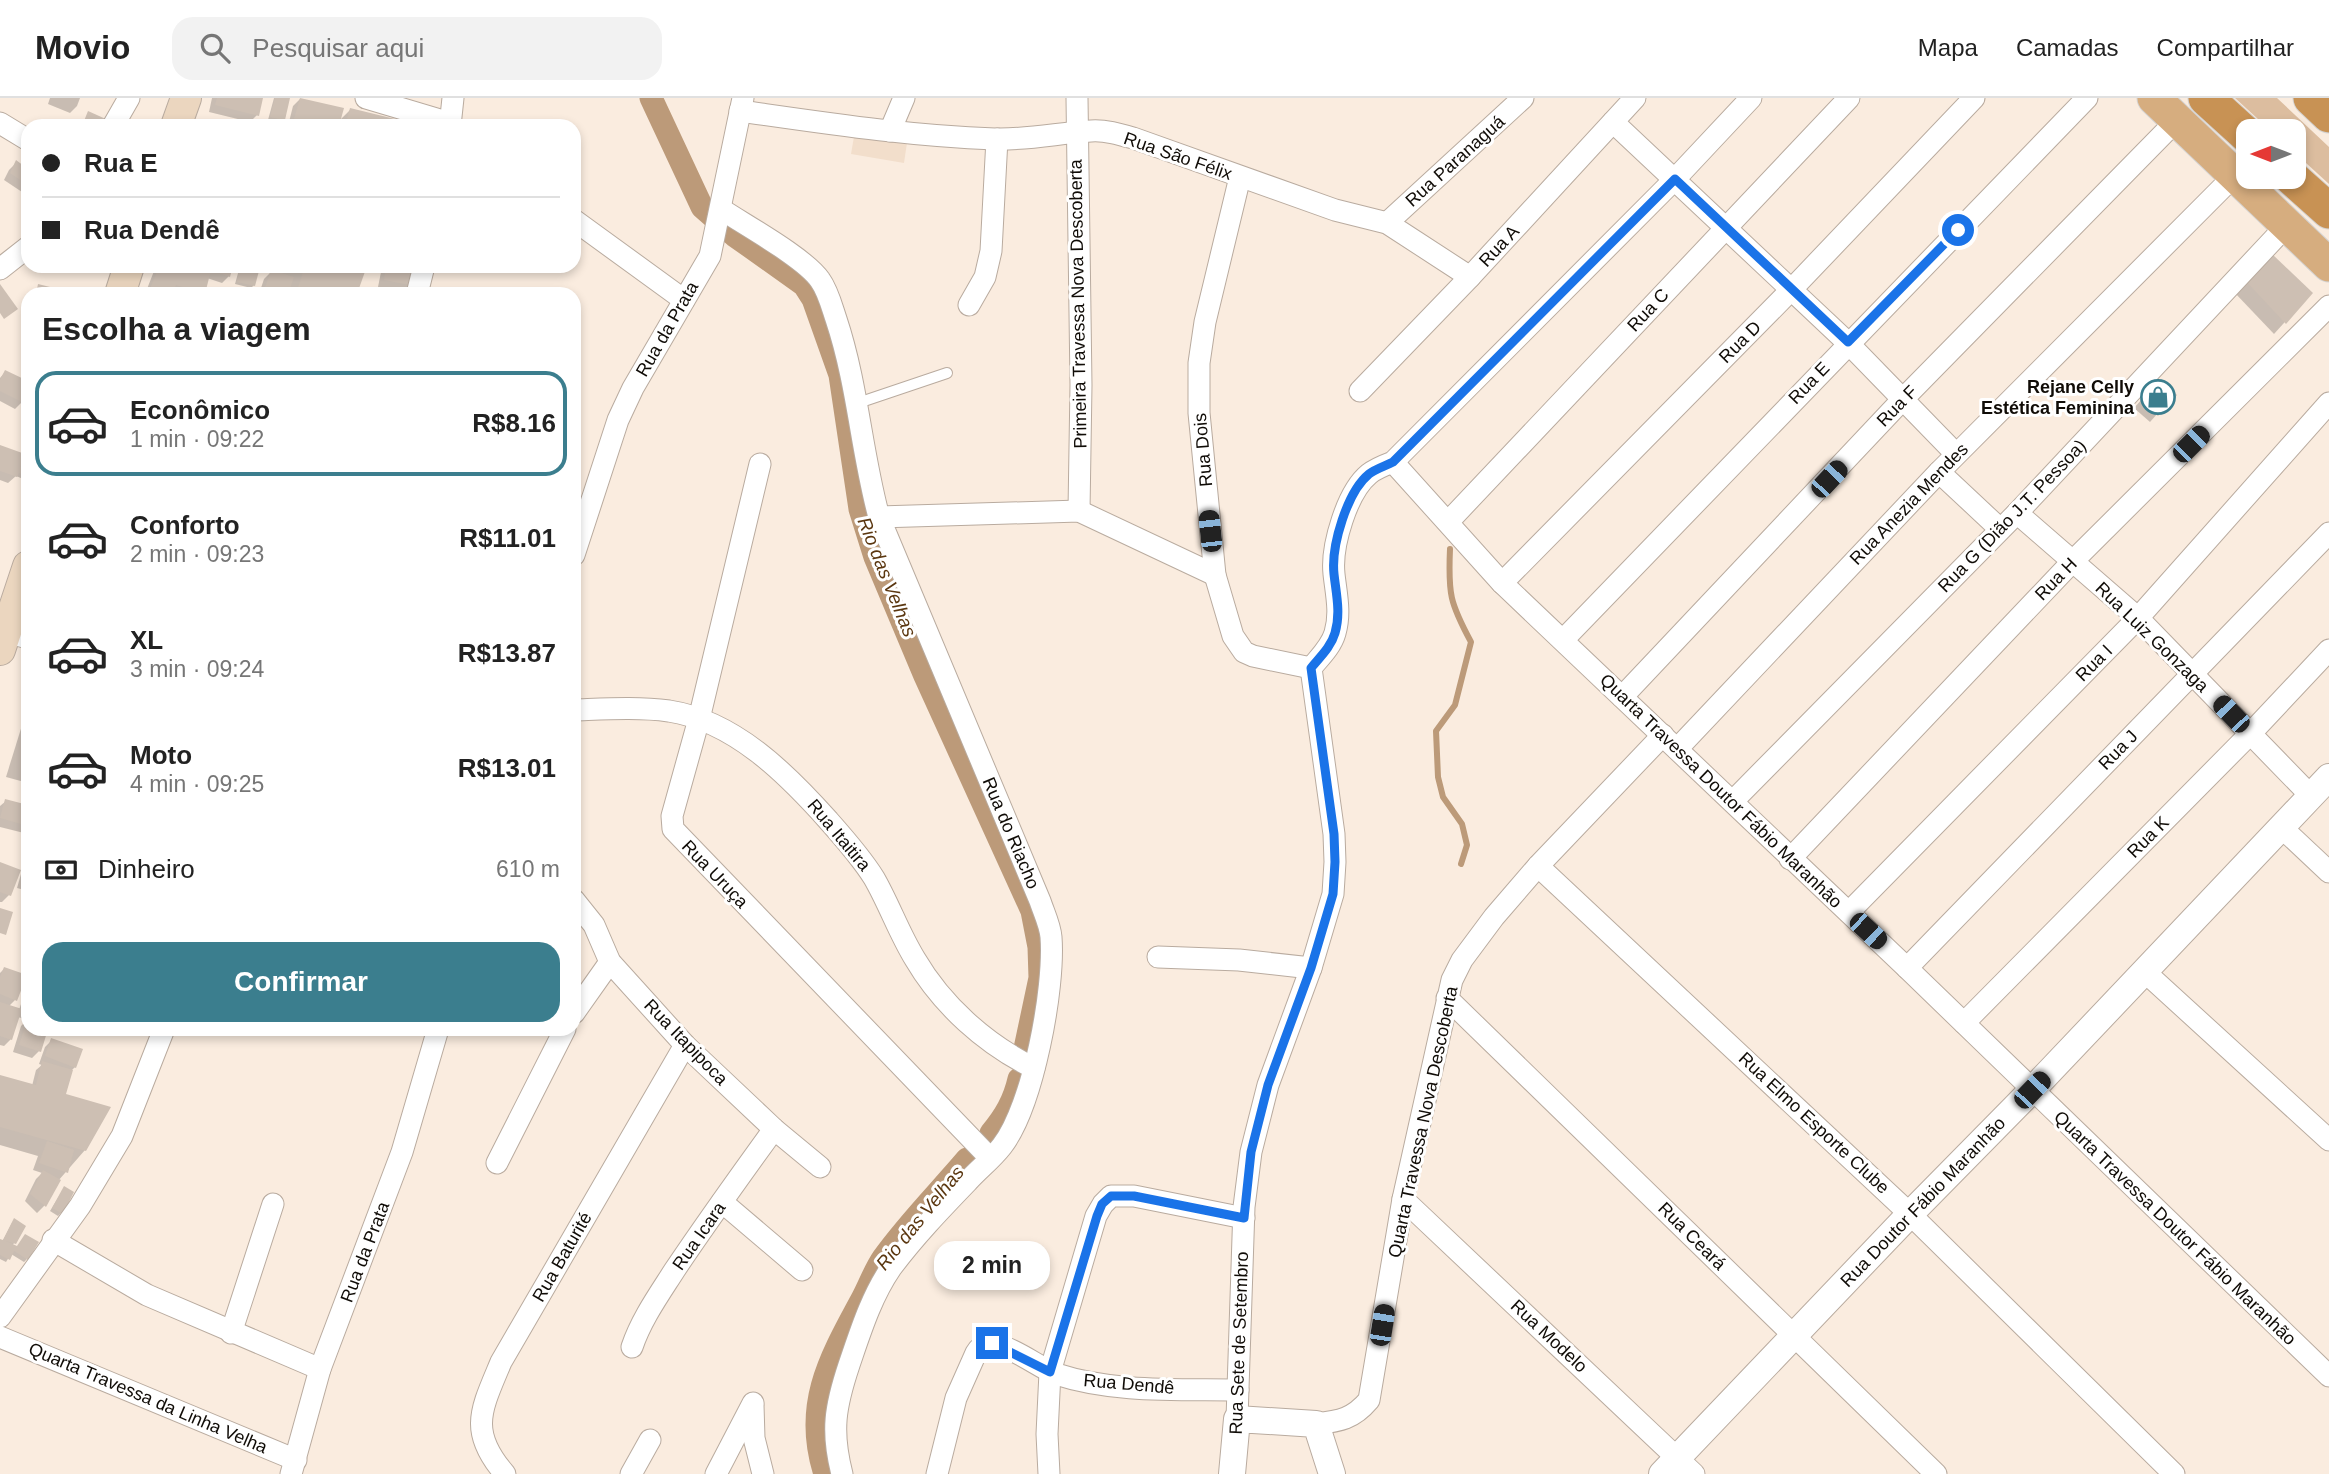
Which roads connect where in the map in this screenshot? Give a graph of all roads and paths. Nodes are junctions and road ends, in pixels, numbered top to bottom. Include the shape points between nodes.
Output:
1 (129, 98) edge
2 (366, 98) edge
3 (453, 98) edge
4 (904, 98) edge
5 (1077, 98) edge
6 (1635, 98) edge
7 (1751, 98) edge
8 (1849, 98) edge
9 (1973, 98) edge
10 (2087, 98) edge
11 (2206, 98) edge
12 (2311, 98) edge
13 (1515, 101) edge
14 (741, 105) edge
15 (2165, 109) edge
16 (2329, 115) edge
17 (117, 119) edge
18 (431, 119) edge
19 (451, 119) edge
20 (1613, 122) junction
21 (0, 123) edge
22 (2236, 125) edge
23 (890, 131) junction
24 (1076, 134) junction
25 (21, 136) edge
26 (997, 139) junction
27 (2235, 175) junction
28 (1240, 177) junction
29 (1675, 179) junction
30 (2304, 189) edge
31 (2329, 211) edge
32 (718, 218) junction
33 (1387, 223) junction
34 (581, 225) edge
35 (2287, 225) junction
36 (1726, 227) junction
37 (21, 253) edge
38 (2329, 265) edge
39 (0, 270) edge
40 (1470, 277) junction
41 (1791, 290) junction
42 (684, 300) junction
43 (969, 305) dead end
44 (2329, 306) edge
45 (1848, 342) junction
46 (947, 373) dead end
47 (1360, 391) dead end
48 (1903, 399) junction
49 (858, 403) junction
50 (2329, 403) edge
51 (1956, 454) junction
52 (1393, 462) junction
53 (760, 464) dead end
54 (1939, 472) junction
55 (1079, 511) junction
56 (2017, 513) junction
57 (879, 517) junction
58 (1448, 522) junction
59 (2000, 529) junction
60 (581, 533) edge
61 (2329, 533) edge
62 (2072, 562) junction
63 (1215, 575) junction
64 (1503, 583) junction
65 (21, 596) edge
66 (2138, 618) junction
67 (11, 640) edge
68 (1563, 640) junction
69 (2329, 650) edge
70 (1311, 668) junction
71 (2192, 674) junction
72 (1622, 697) junction
73 (581, 710) edge
74 (699, 719) junction
75 (2250, 734) junction
76 (1670, 742) junction
77 (2320, 786) edge
78 (1732, 801) junction
79 (2281, 827) junction
80 (1790, 859) junction
81 (1538, 866) junction
82 (2329, 872) edge
83 (581, 909) edge
84 (1849, 912) junction
85 (1158, 957) dead end
86 (610, 962) junction
87 (1311, 968) junction
88 (1908, 968) junction
89 (2145, 972) junction
90 (1447, 998) junction
91 (581, 1003) edge
92 (1964, 1023) junction
93 (161, 1036) edge
94 (436, 1036) edge
95 (561, 1036) edge
96 (685, 1045) junction
97 (1026, 1064) junction
98 (2032, 1090) junction
99 (774, 1129) junction
100 (2329, 1140) edge
101 (990, 1158) junction
102 (497, 1163) dead end
103 (820, 1167) dead end
104 (1403, 1199) junction
105 (722, 1202) junction
106 (273, 1204) dead end
107 (1910, 1214) junction
108 (1244, 1218) junction
109 (53, 1240) junction
110 (802, 1270) dead end
111 (0, 1317) edge
112 (231, 1333) junction
113 (1793, 1336) junction
114 (0, 1337) edge
115 (632, 1347) dead end
116 (320, 1369) junction
117 (1050, 1372) junction
118 (2329, 1376) edge
119 (1238, 1390) junction
120 (1237, 1419) junction
121 (1317, 1424) junction
122 (650, 1440) dead end
123 (1678, 1468) edge
124 (293, 1470) edge
125 (505, 1474) edge
126 (631, 1474) edge
127 (716, 1474) edge
128 (763, 1474) edge
129 (842, 1474) edge
130 (937, 1474) edge
131 (1049, 1474) edge
132 (1232, 1474) edge
133 (1332, 1474) edge
134 (1936, 1474) edge
135 (2174, 1474) edge

1 - 17 street
2 - 18 street
3 - 19 street
4 - 23 street
5 - 24 street, Primeira Travessa Nova Descoberta
6 - 20 street, Rua A
7 - 29 street
8 - 36 street, Rua C
9 - 41 street, Rua D
10 - 45 street, Rua E
11 - 22 highway
12 - 16 highway
13 - 33 street, Rua Paranaguá
14 - 23 street, Rua São Félix
14 - 32 street, Rua da Prata
15 - 27 main road
15 - 48 street, Rua F
20 - 29 street
20 - 40 street, Rua A
21 - 25 street
23 - 26 street, Rua São Félix
24 - 26 street, Rua São Félix
24 - 28 street, Rua São Félix via 1111,132
24 - 55 street, Primeira Travessa Nova Descoberta
26 - 43 street via 991,251 985,277
27 - 35 main road
27 - 51 street, Rua Anezia Mendes
28 - 33 street, Rua São Félix
28 - 63 street, Rua Dois via 1213,280 1199,363 1202,454
29 - 36 street
29 - 52 street
30 - 31 highway
32 - 42 street, Rua da Prata via 710,256
32 - 49 street, Rua do Riacho via 807,266 821,280
33 - 40 street, Rua São Félix
34 - 42 street
35 - 38 main road
35 - 56 street, Rua G (Dião J.T. Pessoa)
36 - 41 street
36 - 58 street, Rua C
37 - 39 street
40 - 47 street, Rua A
41 - 45 street
41 - 64 street, Rua D
42 - 60 street, Rua da Prata via 618,419
44 - 62 street, Rua H
45 - 48 street
45 - 68 street, Rua E
46 - 49 lane
48 - 51 street
48 - 72 street, Rua F
49 - 57 street, Rua do Riacho
50 - 66 street, Rua I
51 - 54 street, Rua Anezia Mendes
52 - 58 street, Quarta Travessa Doutor Fábio Maranhão
52 - 70 street via 1369,474 1344,514 1334,555 1335,633
53 - 74 street, Rua Uruça
54 - 59 street
54 - 76 street, Rua Anezia Mendes
55 - 57 street
55 - 63 street
56 - 59 street, Rua G (Dião J.T. Pessoa)
56 - 62 street, Rua Luiz Gonzaga
57 - 97 street, Rua do Riacho via 1051,935 1050,985 1040,1045
58 - 64 street, Quarta Travessa Doutor Fábio Maranhão
59 - 78 street, Rua G (Dião J.T. Pessoa)
61 - 71 street, Rua J
62 - 66 street, Rua Luiz Gonzaga
62 - 80 street, Rua H
63 - 70 street, Rua Dois via 1233,636 1244,652
64 - 68 street, Quarta Travessa Doutor Fábio Maranhão
65 - 67 main road
66 - 71 street, Rua Luiz Gonzaga
66 - 84 street, Rua I
68 - 72 street, Quarta Travessa Doutor Fábio Maranhão
69 - 75 street, Rua K
70 - 87 street, Rua Sete de Setembro via 1335,862 1330,908
71 - 75 street, Rua Luiz Gonzaga
71 - 88 street, Rua J
72 - 76 street, Quarta Travessa Doutor Fábio Maranhão
73 - 74 street, Rua Itaitira via 670,711
74 - 97 street, Rua Itaitira via 776,766 806,796 874,878 915,960 949,1007
74 - 101 street, Rua Uruça via 672,816 673,829
75 - 77 street, Rua Luiz Gonzaga
75 - 92 street, Rua K
76 - 78 street, Quarta Travessa Doutor Fábio Maranhão
76 - 81 street, Quarta Travessa Nova Descoberta
77 - 79 street, Rua Doutor Fábio Maranhão
78 - 80 street, Quarta Travessa Doutor Fábio Maranhão
79 - 82 street
79 - 89 street, Rua Doutor Fábio Maranhão
80 - 84 street, Quarta Travessa Doutor Fábio Maranhão
81 - 90 street, Quarta Travessa Nova Descoberta via 1480,933 1462,960
81 - 107 street, Rua Elmo Esporte Clube
83 - 86 street, Rua Itapipoca via 594,925
84 - 88 street, Quarta Travessa Doutor Fábio Maranhão
85 - 87 street
86 - 91 street
86 - 96 street, Rua Itapipoca
87 - 108 street, Rua Sete de Setembro via 1268,1085 1251,1152
88 - 92 street, Quarta Travessa Doutor Fábio Maranhão
89 - 98 street, Rua Doutor Fábio Maranhão
89 - 100 street
90 - 104 street, Quarta Travessa Nova Descoberta
90 - 113 street, Rua Ceará
92 - 98 street, Quarta Travessa Doutor Fábio Maranhão
93 - 109 street via 122,1136
94 - 116 street, Rua da Prata via 402,1152
95 - 102 street
96 - 99 street, Rua Itapipoca
96 - 125 street, Rua Baturité via 500,1362 480,1433
97 - 101 street, Rua do Riacho via 1017,1119
98 - 107 street, Rua Doutor Fábio Maranhão
98 - 118 street, Quarta Travessa Doutor Fábio Maranhão
99 - 103 street, Rua Itapipoca
99 - 105 street, Rua Icara
101 - 129 street, Rua do Riacho via 890,1269 876,1297 839,1393 836,1448
104 - 121 street, Quarta Travessa Nova Descoberta via 1369,1400 1349,1418
104 - 123 street, Rua Modelo
105 - 110 street
105 - 115 street, Rua Icara via 655,1301
106 - 112 street
107 - 113 street, Rua Doutor Fábio Maranhão
107 - 135 street, Rua Elmo Esporte Clube
108 - 117 street via 1134,1196 1111,1196 1097,1216
108 - 119 street, Rua Sete de Setembro
109 - 111 street
109 - 112 street via 148,1295
112 - 116 street
113 - 123 street, Rua Doutor Fábio Maranhão
113 - 134 street, Rua Ceará
114 - 124 street, Quarta Travessa da Linha Velha
116 - 124 street, Rua da Prata
117 - 119 street, Rua Dendê via 1127,1387
117 - 130 street, Rua Dendê via 1001,1345 979,1347 956,1398
117 - 131 street
119 - 120 street, Rua Sete de Setembro
120 - 121 street, Quarta Travessa Nova Descoberta
120 - 132 street, Rua Sete de Setembro
121 - 133 street
122 - 126 street
127 - 128 street via 753,1403 754,1437

